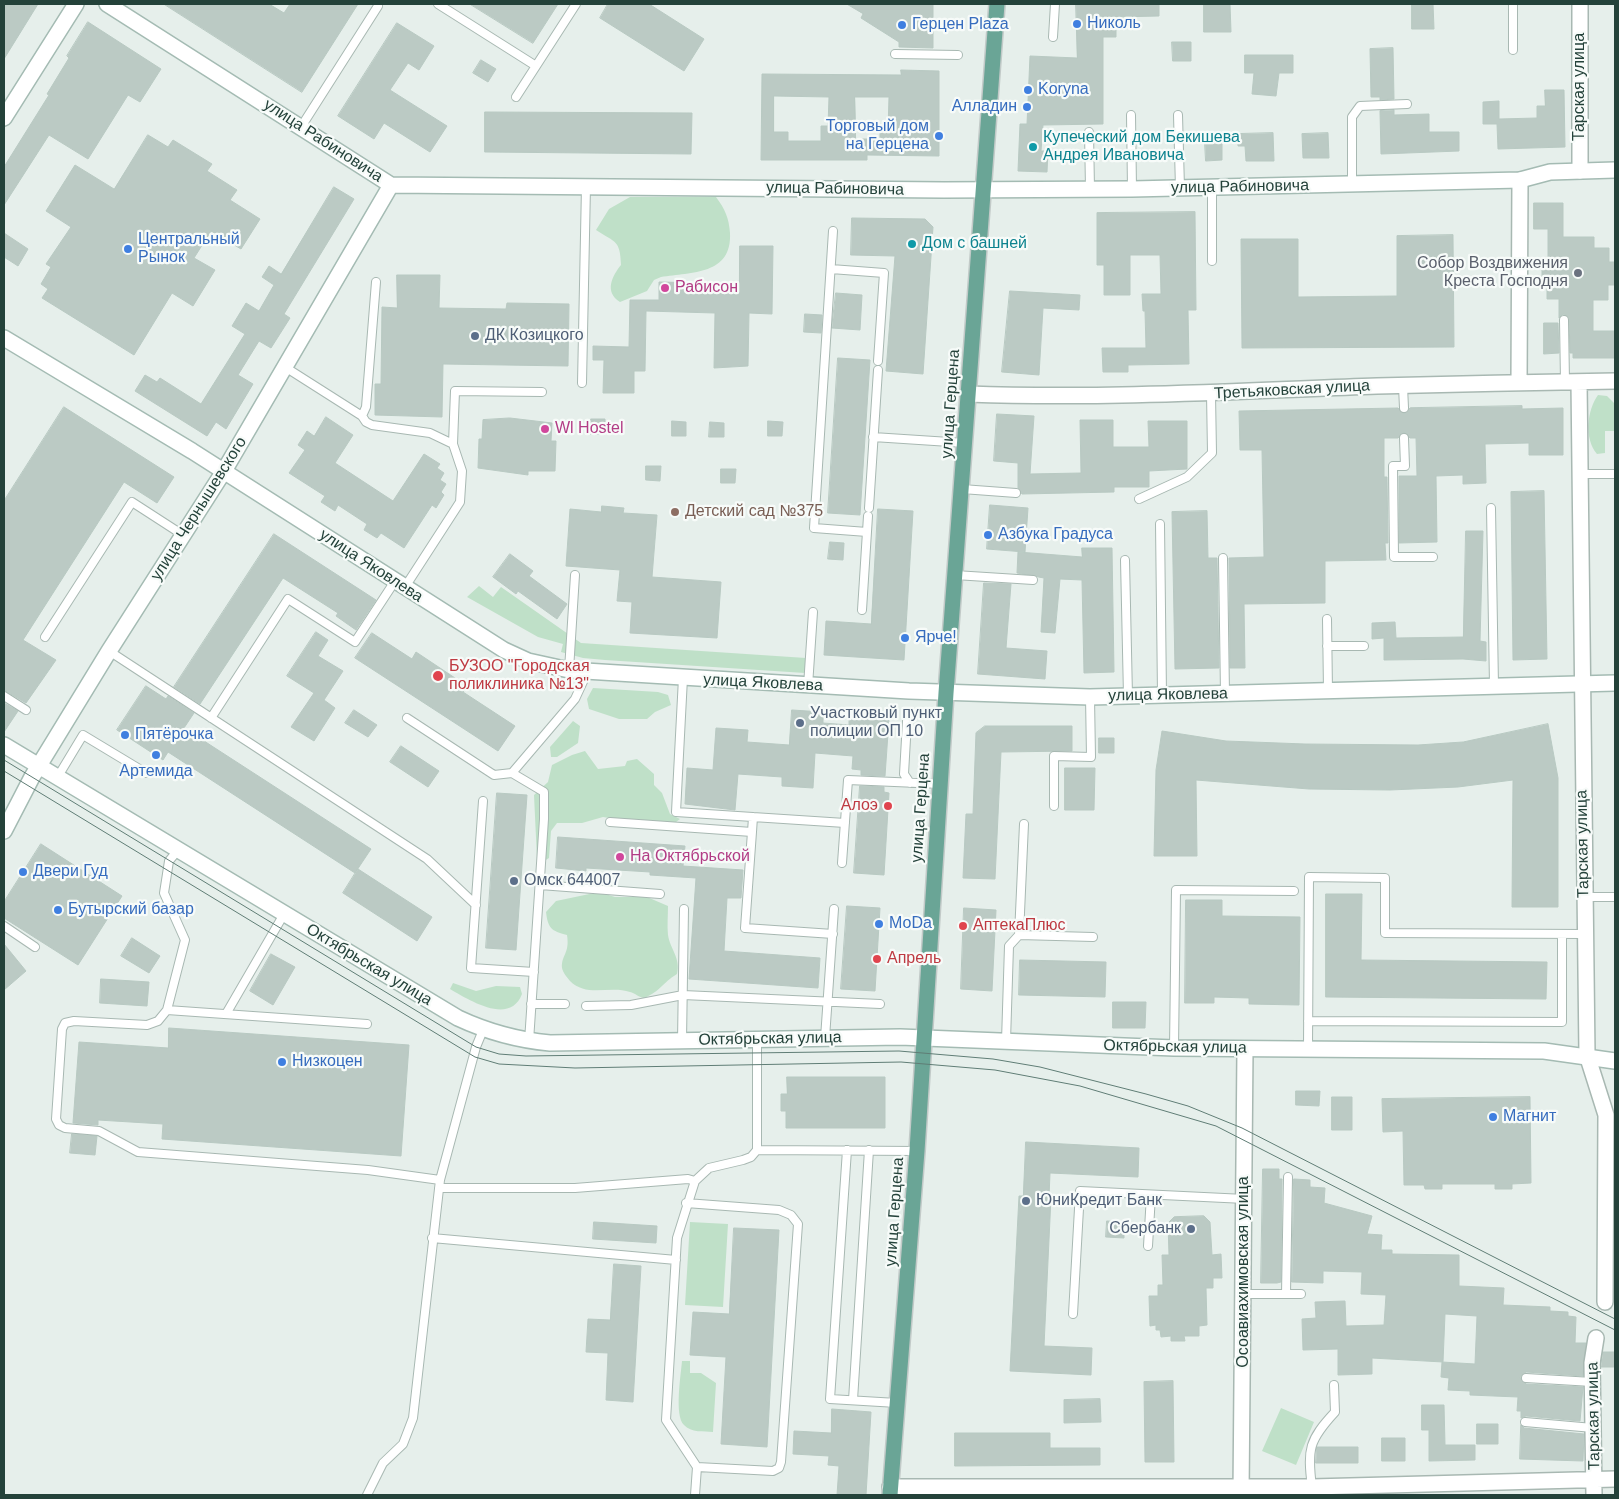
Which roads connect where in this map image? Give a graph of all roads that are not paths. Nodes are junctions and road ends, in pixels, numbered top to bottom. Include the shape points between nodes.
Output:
1 (76, 4) edge
2 (107, 4) edge
3 (438, 4) edge
4 (576, 4) edge
5 (997, 4) edge
6 (1055, 4) edge
7 (1513, 4) edge
8 (1580, 4) edge
9 (378, 6) dead end
10 (1054, 37) dead end
11 (1513, 50) dead end
12 (895, 54) dead end
13 (958, 56) dead end
14 (536, 66) junction
15 (516, 97) dead end
16 (1407, 104) dead end
17 (1131, 115) dead end
18 (1178, 115) dead end
19 (4, 118) edge
20 (301, 127) junction
21 (1089, 132) dead end
22 (1615, 170) edge
23 (1580, 171) junction
24 (1520, 180) junction
25 (392, 185) junction
26 (1352, 185) junction
27 (586, 186) junction
28 (1180, 188) junction
29 (1212, 188) junction
30 (1090, 189) junction
31 (1132, 189) junction
32 (985, 190) junction
33 (833, 231) dead end
34 (1212, 261) dead end
35 (831, 269) junction
36 (376, 282) dead end
37 (1564, 320) dead end
38 (4, 338) edge
39 (878, 361) dead end
40 (285, 367) junction
41 (878, 370) dead end
42 (1615, 381) edge
43 (1572, 382) junction
44 (582, 383) dead end
45 (1519, 383) junction
46 (1404, 386) junction
47 (542, 392) dead end
48 (968, 394) junction
49 (1211, 394) junction
50 (1404, 408) dead end
51 (362, 416) junction
52 (873, 437) junction
53 (1404, 438) dead end
54 (965, 443) junction
55 (453, 444) junction
56 (224, 471) junction
57 (1580, 474) junction
58 (1615, 474) edge
59 (962, 489) junction
60 (1016, 493) dead end
61 (1139, 499) dead end
62 (1491, 508) dead end
63 (1160, 524) dead end
64 (867, 532) junction
65 (183, 535) junction
66 (1433, 557) dead end
67 (1222, 558) dead end
68 (1125, 560) dead end
69 (575, 575) dead end
70 (955, 575) junction
71 (1033, 580) dead end
72 (400, 584) junction
73 (862, 610) dead end
74 (813, 612) dead end
75 (1327, 619) dead end
76 (45, 637) dead end
77 (1327, 646) junction
78 (1364, 646) dead end
79 (109, 651) junction
80 (569, 670) junction
81 (587, 673) junction
82 (683, 678) junction
83 (1581, 683) junction
84 (1615, 683) edge
85 (808, 686) junction
86 (1494, 686) junction
87 (1328, 691) junction
88 (946, 693) junction
89 (1225, 694) junction
90 (1162, 695) junction
91 (4, 696) edge
92 (1128, 696) junction
93 (1090, 697) junction
94 (26, 710) dead end
95 (210, 718) junction
96 (407, 718) dead end
97 (907, 721) dead end
98 (4, 745) edge
99 (40, 767) junction
100 (146, 773) dead end
101 (512, 773) junction
102 (57, 778) junction
103 (910, 783) junction
104 (941, 784) junction
105 (483, 801) dead end
106 (1054, 806) dead end
107 (753, 817) junction
108 (610, 822) dead end
109 (845, 823) junction
110 (1024, 824) dead end
111 (4, 830) edge
112 (752, 832) junction
113 (178, 850) junction
114 (842, 863) dead end
115 (540, 885) junction
116 (1294, 891) dead end
117 (660, 894) dead end
118 (1615, 897) edge
119 (1583, 898) junction
120 (476, 905) junction
121 (684, 908) dead end
122 (834, 909) dead end
123 (284, 914) junction
124 (4, 926) edge
125 (833, 934) junction
126 (1019, 934) junction
127 (1562, 934) junction
128 (1584, 934) junction
129 (1093, 936) dead end
130 (35, 947) dead end
131 (534, 972) junction
132 (683, 995) junction
133 (828, 1002) junction
134 (531, 1004) junction
135 (565, 1004) dead end
136 (880, 1004) dead end
137 (586, 1006) dead end
138 (167, 1010) junction
139 (226, 1014) junction
140 (1308, 1021) junction
141 (367, 1024) dead end
142 (483, 1030) junction
143 (825, 1038) junction
144 (923, 1038) junction
145 (757, 1040) junction
146 (682, 1041) junction
147 (529, 1042) junction
148 (1006, 1042) junction
149 (1174, 1048) junction
150 (1245, 1048) junction
151 (1308, 1049) junction
152 (1587, 1055) junction
153 (1615, 1061) edge
154 (757, 1150) junction
155 (847, 1150) junction
156 (869, 1150) junction
157 (917, 1152) junction
158 (1288, 1177) dead end
159 (695, 1181) junction
160 (439, 1184) junction
161 (1151, 1195) junction
162 (1245, 1199) junction
163 (686, 1203) junction
164 (432, 1238) junction
165 (1148, 1246) dead end
166 (676, 1260) junction
167 (1244, 1294) junction
168 (1286, 1294) junction
169 (1301, 1294) dead end
170 (1606, 1302) dead end
171 (1073, 1314) dead end
172 (1596, 1338) dead end
173 (1526, 1378) dead end
174 (1592, 1382) junction
175 (1334, 1385) dead end
176 (853, 1400) junction
177 (897, 1404) junction
178 (1525, 1422) dead end
179 (1594, 1428) junction
180 (697, 1467) junction
181 (1615, 1479) edge
182 (1595, 1480) junction
183 (1312, 1487) junction
184 (1242, 1490) edge
185 (890, 1491) edge
186 (1136, 1491) edge
187 (367, 1495) edge
188 (695, 1495) edge
189 (1594, 1495) edge

1 - 19 street
2 - 20 street, улица Рабиновича
3 - 14 lane
4 - 14 lane
5 - 32 main road, улица Герцена
6 - 10 lane
7 - 11 lane
8 - 23 street, Тарская улица
9 - 20 lane
12 - 13 lane
14 - 15 lane
16 - 26 lane via 1360,106 1352,117
17 - 31 lane
18 - 28 lane
20 - 25 street, улица Рабиновича
21 - 30 lane
22 - 23 street, улица Рабиновича
23 - 24 street, улица Рабиновича via 1550,172
24 - 26 street, улица Рабиновича
24 - 45 street
25 - 27 street, улица Рабиновича
25 - 40 street, улица Чернышевского
26 - 29 street, улица Рабиновича
27 - 32 street, улица Рабиновича
27 - 44 lane
28 - 29 street, улица Рабиновича
28 - 31 street, улица Рабиновича
29 - 34 lane
30 - 31 street, улица Рабиновича
30 - 32 street, улица Рабиновича
32 - 48 main road, улица Герцена
33 - 35 lane
35 - 39 lane via 884,273
35 - 64 lane via 814,528
36 - 51 lane via 366,407
37 - 43 lane
38 - 56 street, улица Яковлева
40 - 51 lane
40 - 56 street, улица Чернышевского
41 - 52 lane
42 - 43 street, Третьяковская улица
43 - 45 street, Третьяковская улица
43 - 57 street, Тарская улица
45 - 46 street, Третьяковская улица
46 - 49 street, Третьяковская улица
46 - 50 lane
47 - 55 lane via 455,391
48 - 49 street, Третьяковская улица via 1046,397
48 - 54 main road, улица Герцена
49 - 61 lane via 1212,453 1187,477
51 - 55 lane via 372,425 430,432
52 - 54 lane
52 - 64 lane
53 - 66 lane via 1405,466 1393,466 1394,557
54 - 59 main road, улица Герцена
55 - 72 lane via 462,471 460,502
56 - 65 street, улица Чернышевского
56 - 72 street, улица Яковлева
57 - 58 lane
57 - 83 street, Тарская улица
59 - 60 lane
59 - 70 main road, улица Герцена
62 - 86 lane
63 - 90 lane
64 - 73 lane
65 - 76 lane via 132,502
65 - 79 street, улица Чернышевского
67 - 89 lane
68 - 92 lane
69 - 80 lane
70 - 71 lane
70 - 88 main road, улица Герцена
72 - 80 street, улица Яковлева via 504,650 528,661
72 - 95 lane via 355,642 288,599
74 - 85 lane
75 - 77 lane
77 - 78 lane
77 - 87 lane
79 - 95 lane
79 - 99 street, улица Чернышевского
80 - 81 street, улица Яковлева
81 - 82 street, улица Яковлева
81 - 101 lane via 575,699
82 - 85 street, улица Яковлева
82 - 107 lane via 676,812
83 - 84 street, улица Яковлева
83 - 86 street, улица Яковлева
83 - 119 street, Тарская улица
85 - 88 street, улица Яковлева
86 - 87 street, улица Яковлева
87 - 89 street, улица Яковлева
88 - 93 street, улица Яковлева
88 - 104 main road, улица Герцена
89 - 90 street, улица Яковлева
90 - 92 street, улица Яковлева
91 - 94 lane
92 - 93 street, улица Яковлева
93 - 106 lane via 1091,757 1054,756
95 - 120 lane via 427,859
96 - 101 lane via 494,775
97 - 103 lane via 904,774
98 - 99 street, Октябрьская улица
99 - 102 street, Октябрьская улица
99 - 111 street, улица Чернышевского
100 - 102 lane via 83,735
101 - 115 lane via 544,792
102 - 113 street, Октябрьская улица
103 - 104 lane
103 - 109 lane via 848,780
104 - 144 main road, улица Герцена
105 - 120 lane
107 - 109 lane
107 - 112 lane
108 - 112 lane
109 - 114 lane
110 - 126 lane
112 - 125 lane via 746,928
113 - 123 street, Октябрьская улица
113 - 138 lane via 169,861 164,893 185,940
115 - 117 lane
115 - 131 lane
116 - 149 lane via 1176,890
118 - 119 lane
119 - 128 street, Тарская улица
120 - 131 lane via 471,968
121 - 132 lane
122 - 125 lane
123 - 139 lane
123 - 142 street, Октябрьская улица
124 - 130 lane
125 - 133 lane
126 - 129 lane
126 - 148 lane via 1009,946
127 - 128 lane
127 - 140 lane via 1562,1022
127 - 140 lane via 1385,933 1385,878 1309,877
128 - 152 street, Тарская улица
131 - 134 lane
132 - 133 lane
132 - 137 lane via 631,1005
132 - 146 lane
133 - 136 lane
133 - 143 lane
134 - 135 lane
134 - 147 lane
138 - 139 lane
138 - 160 lane via 158,1020 147,1025 65,1023 56,1119 59,1125 99,1131 138,1152 368,1170
139 - 141 lane
140 - 151 lane
142 - 147 street, Октябрьская улица
142 - 160 lane
143 - 144 street, Октябрьская улица
143 - 145 street, Октябрьская улица
144 - 148 street, Октябрьская улица
144 - 157 main road, улица Герцена
145 - 146 street, Октябрьская улица
145 - 154 lane
146 - 147 street, Октябрьская улица
148 - 149 street, Октябрьская улица
149 - 150 street, Октябрьская улица
150 - 151 street, Октябрьская улица
150 - 162 street, Осоавиахимовская улица via 1242,1128
151 - 152 street, Октябрьская улица via 1544,1051
152 - 153 street, Октябрьская улица
152 - 170 street, Тарская улица via 1606,1115
154 - 155 lane
154 - 159 lane via 743,1160 709,1168
155 - 156 lane
155 - 176 lane via 830,1399
156 - 157 lane
156 - 176 lane
157 - 177 main road, улица Герцена
158 - 168 lane
159 - 160 lane via 575,1188
159 - 163 lane
160 - 164 lane
161 - 162 lane
161 - 165 lane
161 - 171 lane via 1080,1191
162 - 167 street, Осоавиахимовская улица
163 - 166 lane via 677,1238
163 - 180 lane via 779,1210 791,1215 798,1224 779,1468 774,1471
164 - 166 lane
164 - 187 lane via 413,1418 403,1444 383,1463
166 - 180 lane via 666,1420
167 - 168 lane
167 - 184 street, Осоавиахимовская улица
168 - 169 lane
172 - 174 street, Тарская улица
173 - 174 lane
174 - 179 street, Тарская улица
175 - 183 lane via 1335,1412 1317,1432 1308,1459
176 - 177 lane
177 - 185 main road, улица Герцена
178 - 179 lane
179 - 182 street, Тарская улица
180 - 188 lane
181 - 182 street
182 - 183 street
182 - 189 street, Тарская улица
183 - 184 street
184 - 186 street
185 - 186 street

